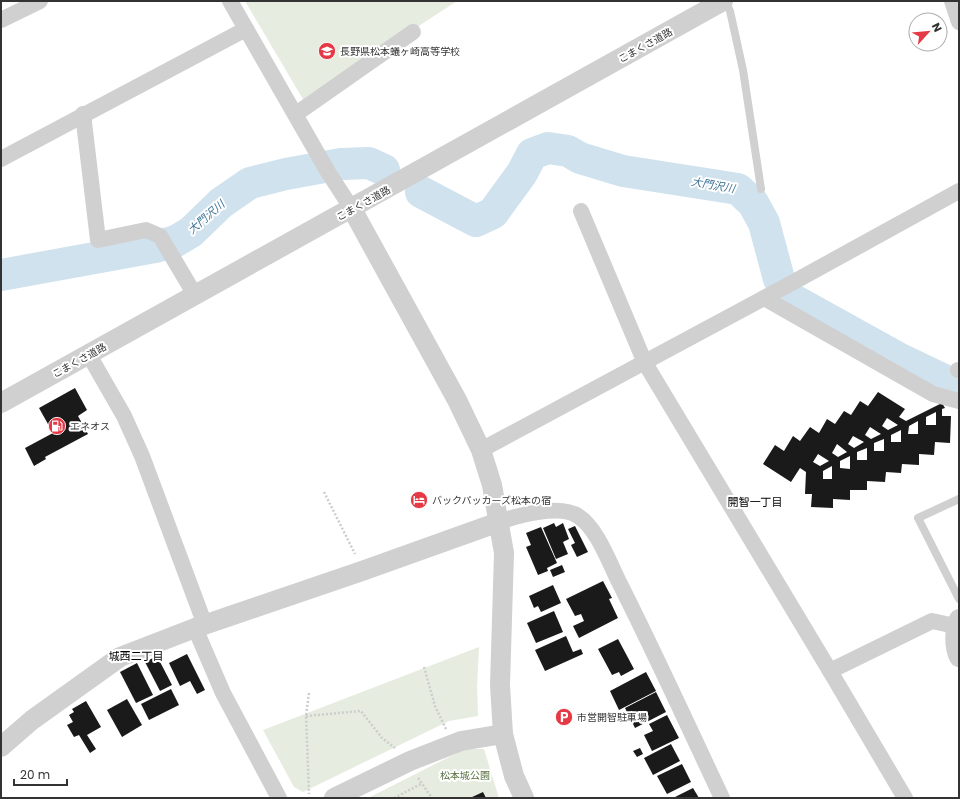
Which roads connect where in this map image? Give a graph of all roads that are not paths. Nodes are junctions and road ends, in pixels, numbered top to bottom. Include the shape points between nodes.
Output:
1 (40, 1) edge
2 (230, 1) edge
3 (724, 1) edge
4 (952, 1) edge
5 (1, 20) edge
6 (959, 22) edge
7 (246, 29) junction
8 (414, 32) dead end
9 (83, 114) junction
10 (296, 114) junction
11 (1, 159) edge
12 (761, 189) dead end
13 (959, 190) edge
14 (352, 209) junction
15 (580, 211) dead end
16 (194, 295) junction
17 (770, 295) junction
18 (89, 355) junction
19 (644, 363) junction
20 (959, 401) edge
21 (1, 403) edge
22 (481, 450) junction
23 (959, 499) edge
24 (499, 522) junction
25 (959, 599) edge
26 (957, 622) edge
27 (200, 627) junction
28 (959, 657) edge
29 (830, 671) junction
30 (503, 734) junction
31 (1, 748) edge
32 (279, 798) edge
33 (334, 798) edge
34 (524, 798) edge
35 (722, 798) edge
36 (905, 798) edge

1 - 5 street
2 - 7 street
3 - 12 lane via 730,11 744,70
3 - 14 street, こまくさ道路
4 - 6 street
7 - 9 street
7 - 10 street
8 - 10 street
9 - 11 street
9 - 16 street via 98,240 146,230 160,236
10 - 14 street
13 - 17 street
14 - 16 street, こまくさ道路
14 - 22 street via 457,400
15 - 19 street
16 - 18 street, こまくさ道路
17 - 19 street
17 - 20 street via 933,394
18 - 21 street, こまくさ道路
18 - 27 street via 124,416 142,456
19 - 22 street
19 - 29 street
22 - 24 street via 492,485
23 - 25 lane via 918,518
24 - 27 street
24 - 30 street via 504,553 500,685
24 - 35 street via 514,517 564,510 578,516 591,528 633,609
26 - 28 street
26 - 29 street via 932,621
27 - 31 street via 120,657 32,720
27 - 32 street via 223,693
29 - 36 street
30 - 33 street via 462,741 410,761
30 - 34 street via 514,776

